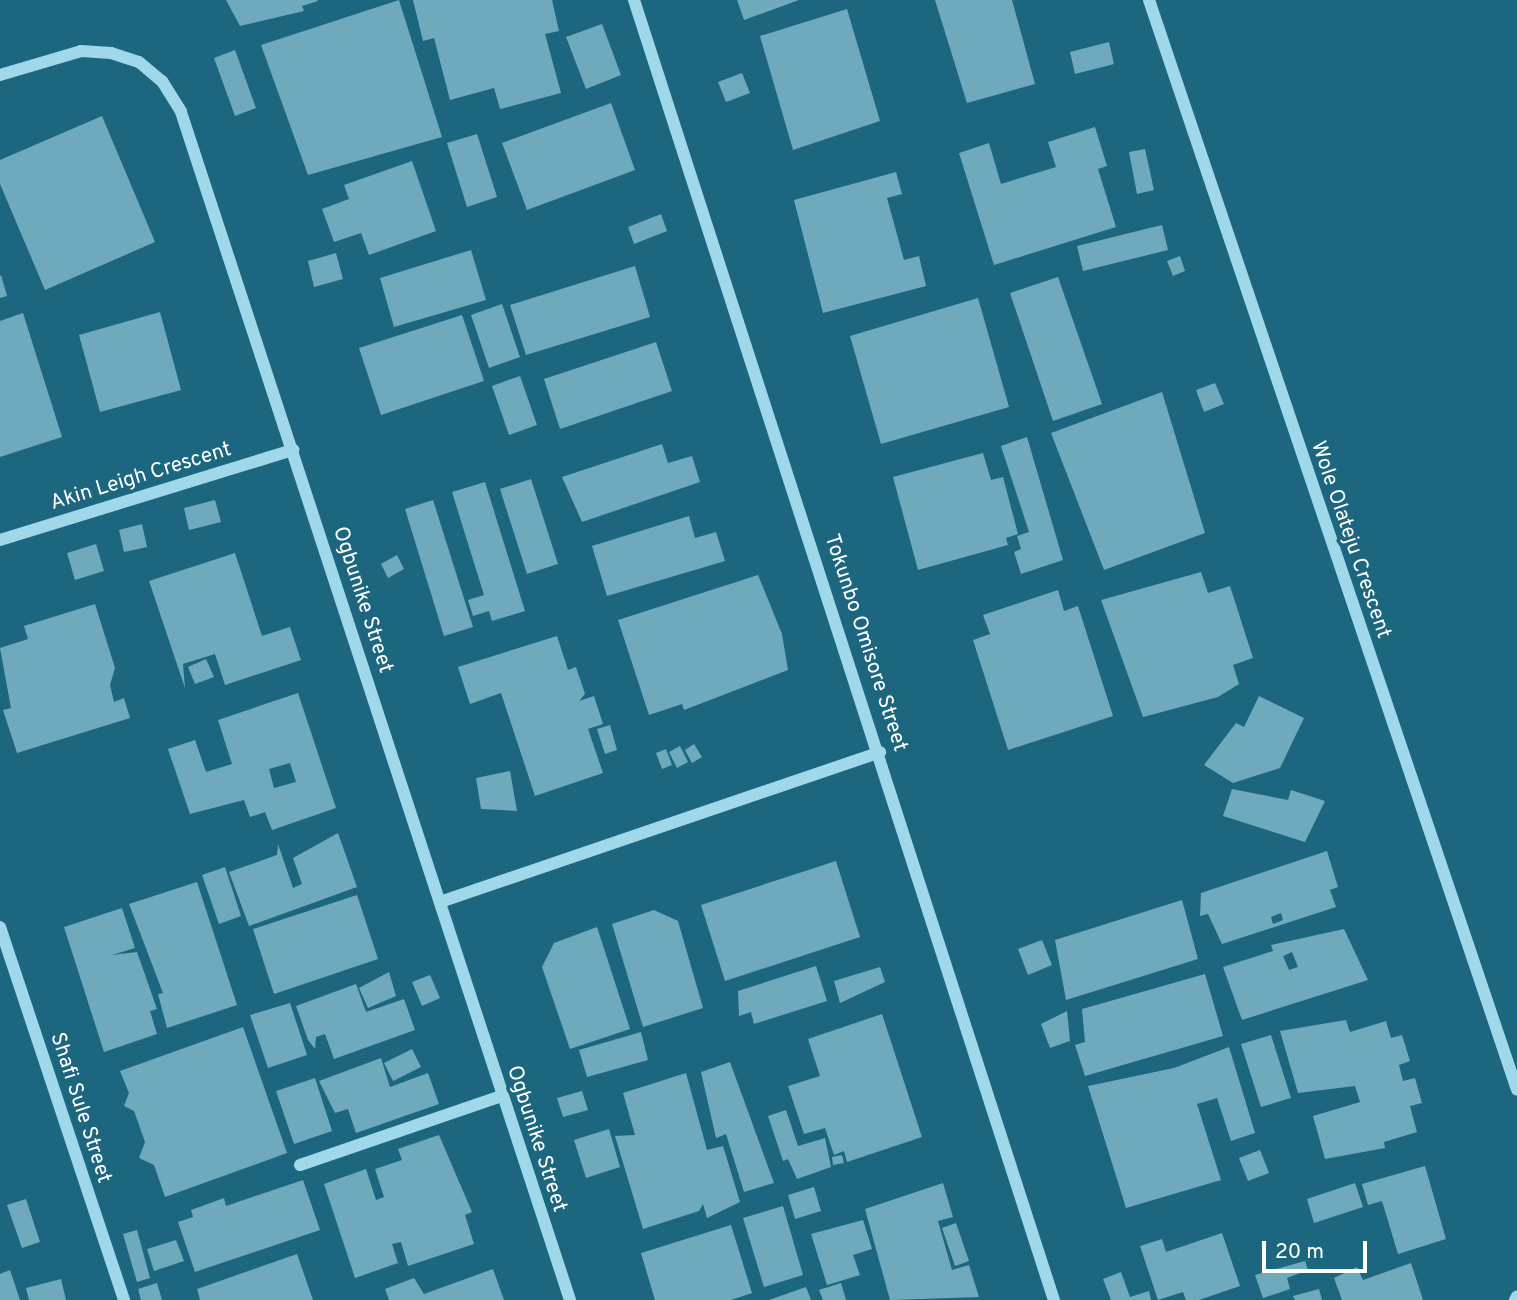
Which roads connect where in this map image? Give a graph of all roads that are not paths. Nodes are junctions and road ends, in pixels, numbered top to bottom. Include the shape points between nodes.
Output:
1 (634, 0) edge
2 (1149, 0) edge
3 (0, 75) edge
4 (293, 450) junction
5 (0, 540) edge
6 (880, 752) junction
7 (440, 902) junction
8 (0, 927) edge
9 (1517, 1090) edge
10 (501, 1096) junction
11 (300, 1165) dead end
12 (124, 1300) edge
13 (570, 1300) edge
14 (1054, 1300) edge

1 - 6 street, Tokunbo Omisore Street
2 - 9 street, Wole Olateju Crescent
3 - 4 street, Ogbunike Street via 81,51 139,62 162,81 181,111
4 - 5 street, Akin Leigh Crescent
4 - 7 street, Ogbunike Street
6 - 7 street
6 - 14 street, Tokunbo Omisore Street
7 - 10 street, Ogbunike Street
8 - 12 street, Shafi Sule Street
10 - 11 street
10 - 13 street, Ogbunike Street

